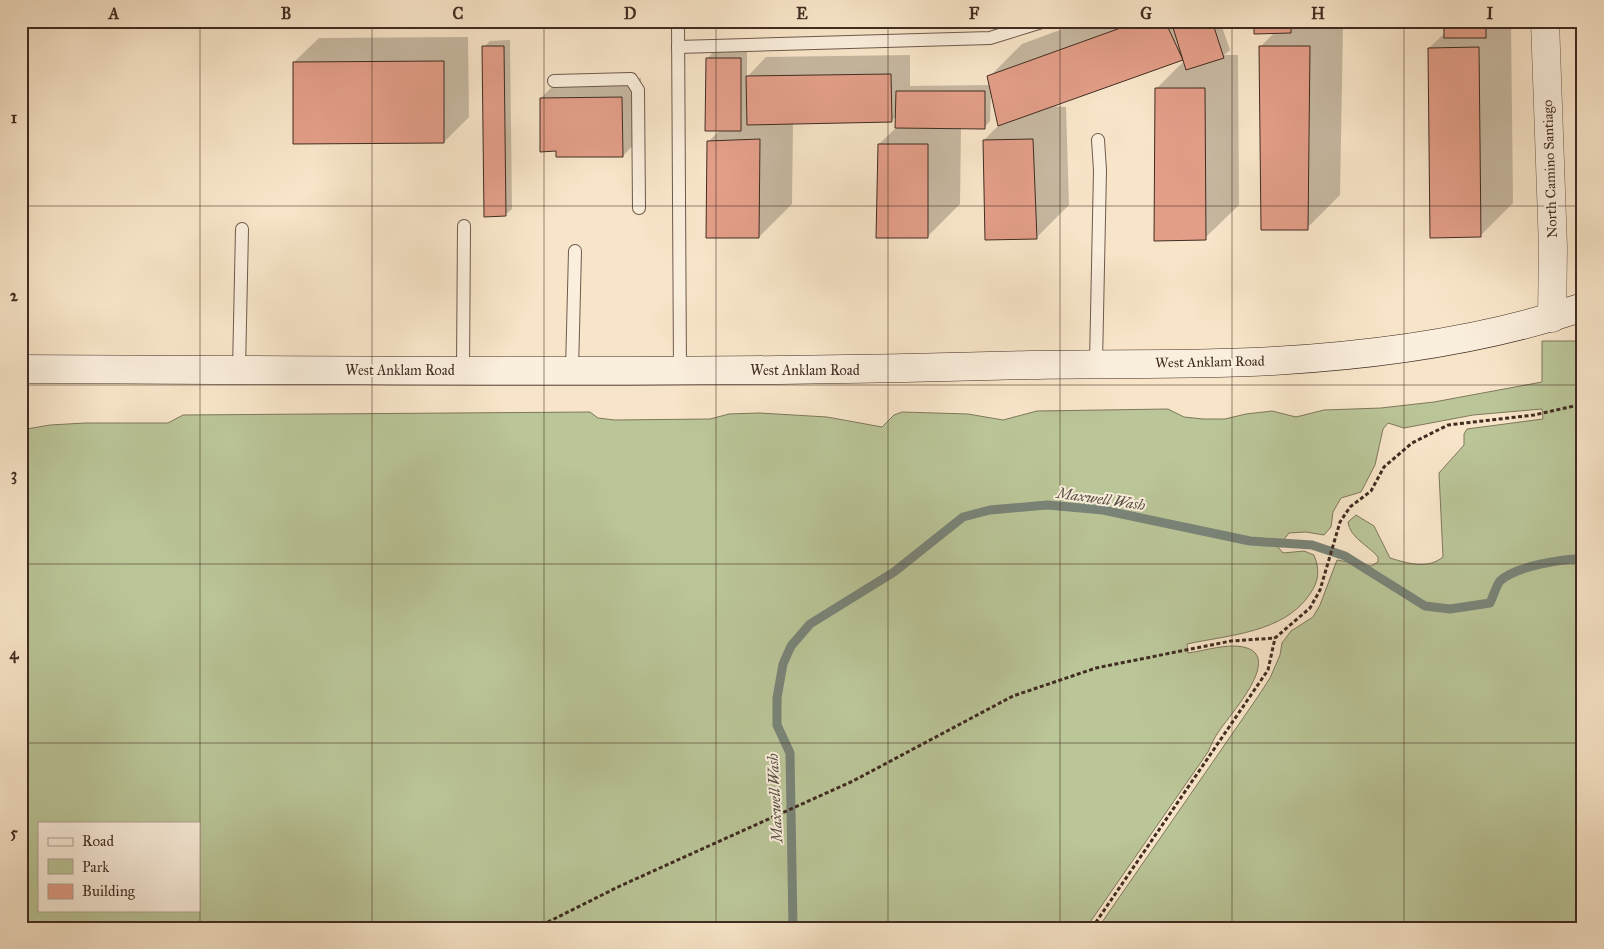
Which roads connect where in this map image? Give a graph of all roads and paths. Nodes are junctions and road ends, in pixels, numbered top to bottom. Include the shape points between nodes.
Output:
1 (678, 21) edge
2 (1044, 21) edge
3 (1545, 21) edge
4 (678, 47) junction
5 (554, 81) dead end
6 (1098, 140) dead end
7 (639, 208) dead end
8 (464, 226) dead end
9 (242, 229) dead end
10 (575, 251) dead end
11 (1583, 307) edge
12 (1552, 318) junction
13 (1096, 363) junction
14 (21, 369) edge
15 (239, 370) junction
16 (463, 370) junction
17 (572, 370) junction
18 (680, 370) junction
19 (1583, 404) edge
20 (1275, 638) junction
21 (536, 928) edge
22 (1092, 928) edge

1 - 4 lane
2 - 4 lane via 990,38
3 - 12 main road, North Camino Santiago via 1553,248
4 - 18 lane
5 - 7 lane via 631,79 638,90
6 - 13 lane
8 - 16 lane
9 - 15 lane
10 - 17 lane
11 - 12 main road, West Anklam Road
12 - 13 main road, West Anklam Road via 1458,340 1368,352 1273,361
13 - 18 main road, West Anklam Road via 820,371
14 - 15 main road, West Anklam Road
15 - 16 main road, West Anklam Road
16 - 17 main road, West Anklam Road
17 - 18 main road, West Anklam Road
19 - 20 path via 1534,415 1448,425 1412,443 1384,467 1371,491 1350,507 1340,522 1320,590 1310,608
20 - 21 path via 1231,641 1096,668 1013,696 853,781 628,882
20 - 22 path via 1268,670

